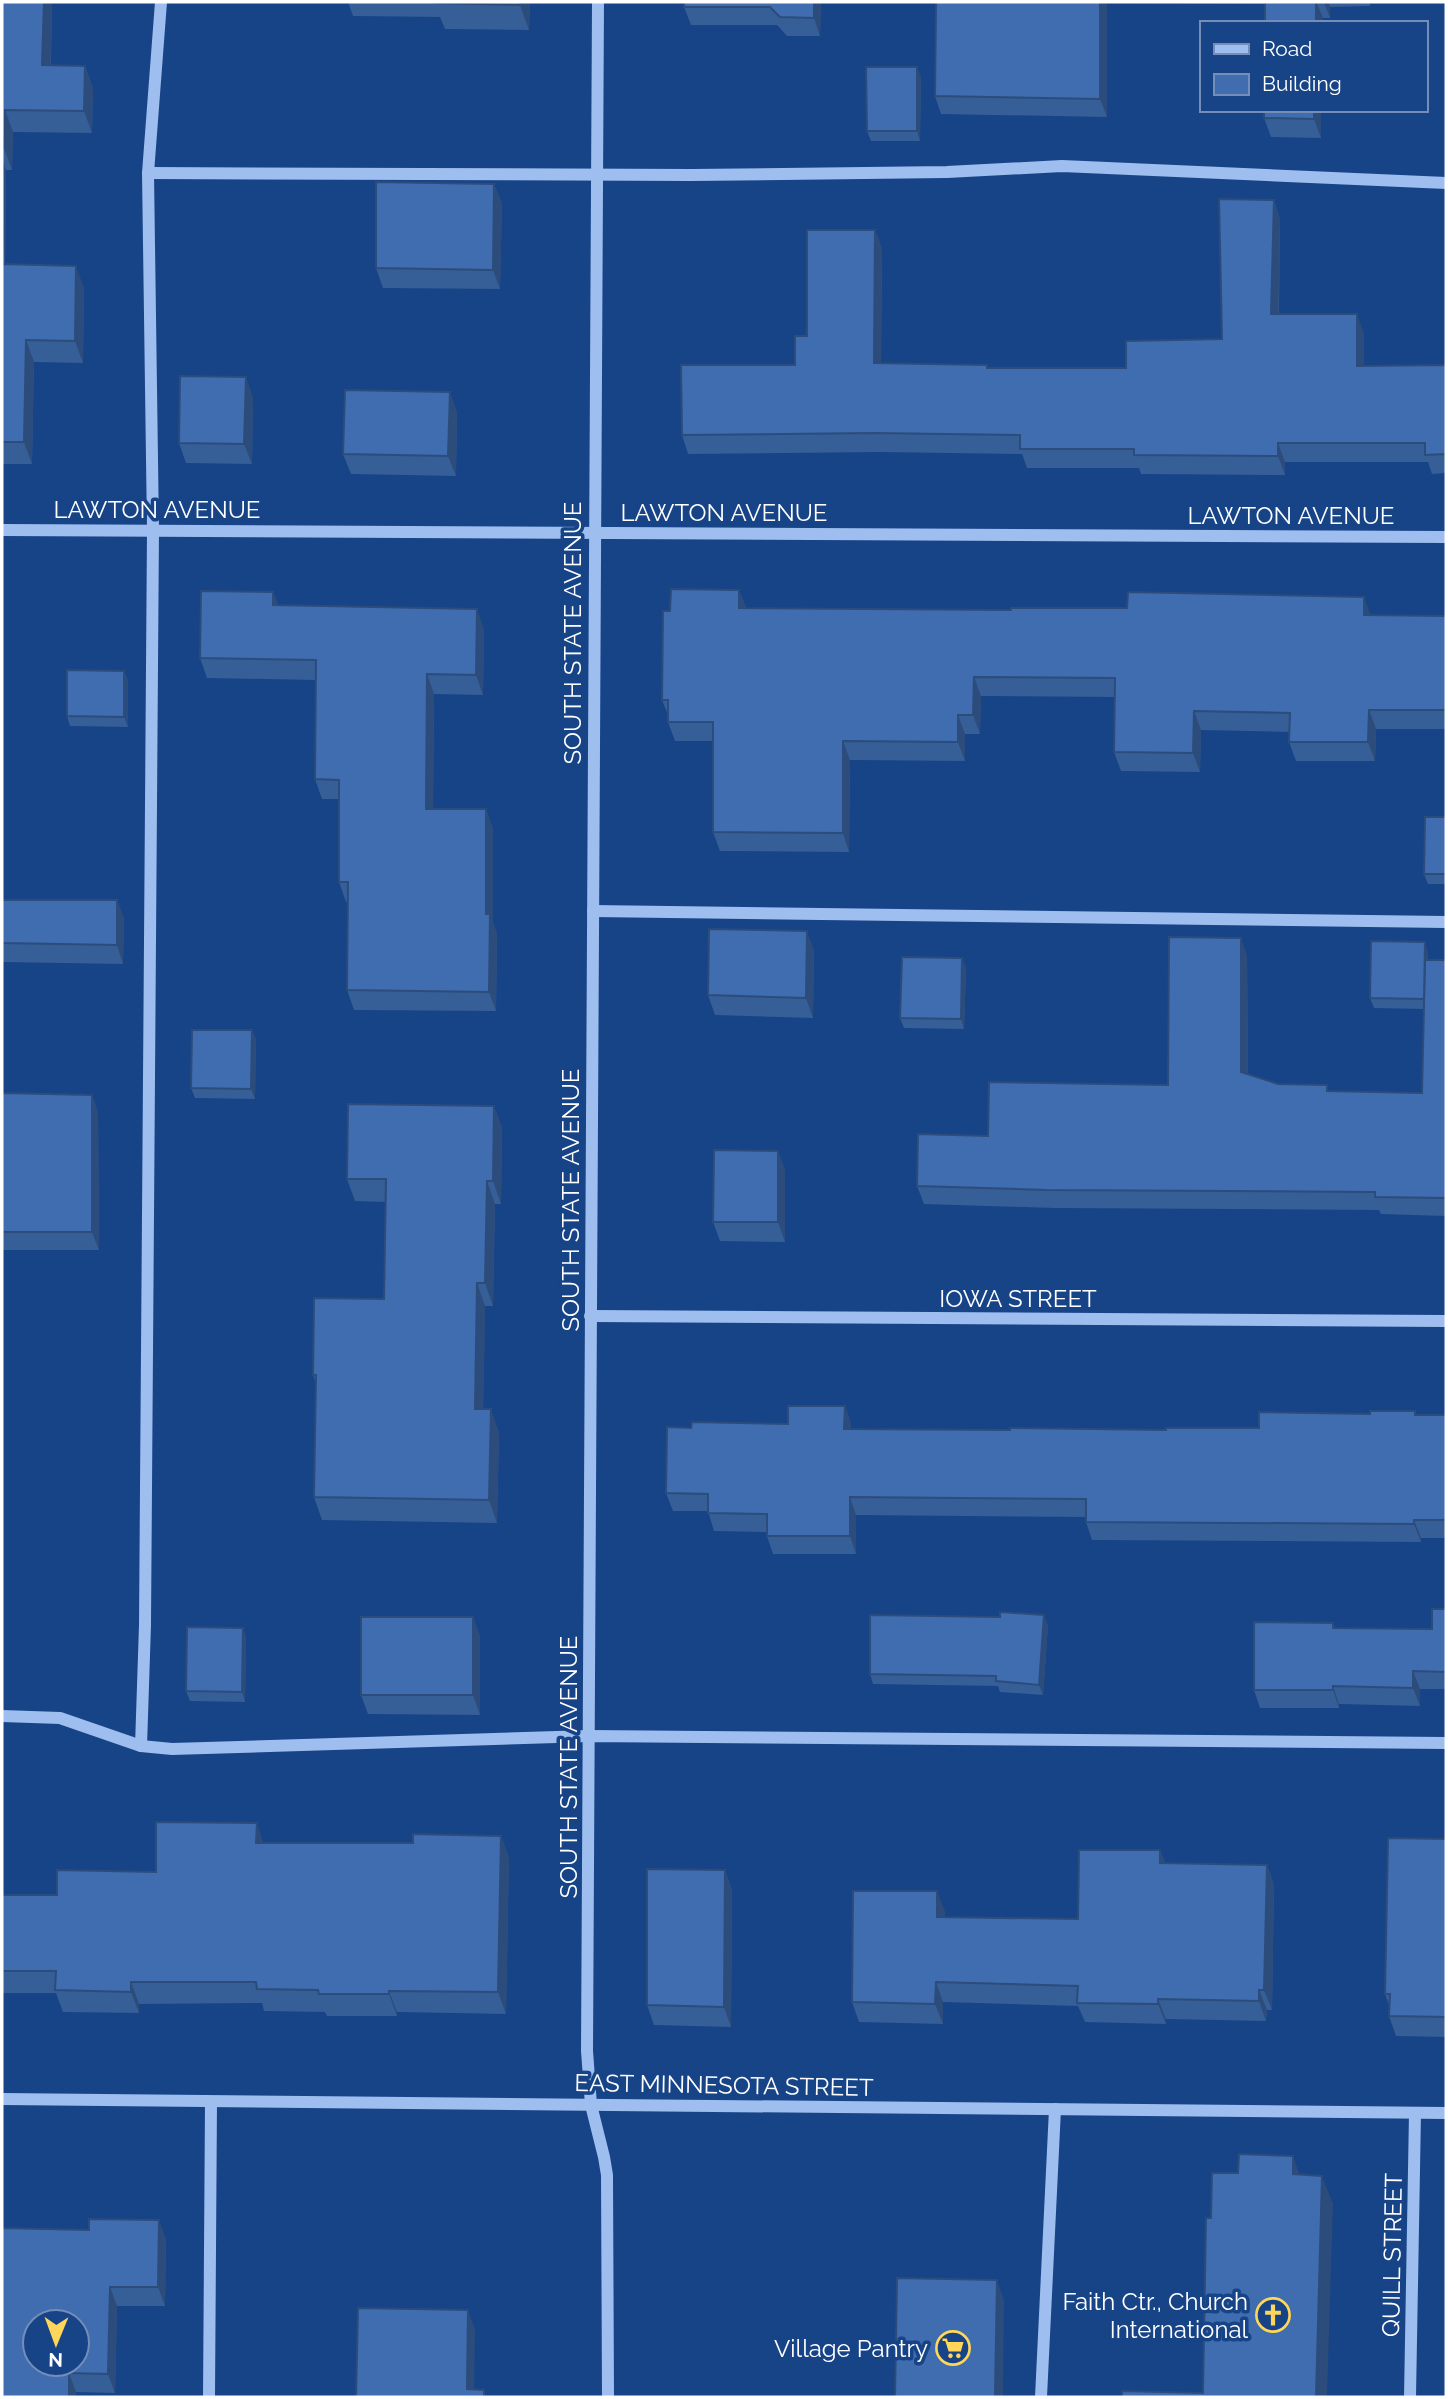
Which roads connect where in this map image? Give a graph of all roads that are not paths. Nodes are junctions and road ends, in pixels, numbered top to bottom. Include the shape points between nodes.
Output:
1 (161, 2) edge
2 (598, 2) edge
3 (148, 173) junction
4 (596, 174) junction
5 (1446, 183) edge
6 (2, 530) edge
7 (153, 530) junction
8 (594, 532) junction
9 (1446, 537) edge
10 (593, 911) junction
11 (1446, 922) edge
12 (590, 1316) junction
13 (1446, 1321) edge
14 (2, 1716) edge
15 (589, 1736) junction
16 (1446, 1743) edge
17 (141, 1746) junction
18 (2, 2099) edge
19 (211, 2102) junction
20 (591, 2105) junction
21 (1055, 2109) junction
22 (1415, 2113) junction
23 (1446, 2113) edge
24 (209, 2397) edge
25 (608, 2397) edge
26 (1041, 2397) edge
27 (1410, 2397) edge

1 - 3 street
2 - 4 street, SOUTH STATE AVENUE
3 - 4 street
3 - 7 street
4 - 5 street via 947,172 1062,166
4 - 8 street, SOUTH STATE AVENUE
6 - 7 street, LAWTON AVENUE
7 - 8 street, LAWTON AVENUE
7 - 17 street
8 - 9 street, LAWTON AVENUE
8 - 10 street, SOUTH STATE AVENUE
10 - 11 street
10 - 12 street, SOUTH STATE AVENUE
12 - 13 street, IOWA STREET
12 - 15 street, SOUTH STATE AVENUE
14 - 17 street via 60,1718
15 - 16 street
15 - 17 street via 172,1749
15 - 20 street, SOUTH STATE AVENUE via 587,2051
18 - 19 street, EAST MINNESOTA STREET
19 - 20 street, EAST MINNESOTA STREET
19 - 24 street
20 - 21 street, EAST MINNESOTA STREET
20 - 25 street, SOUTH STATE AVENUE via 607,2175
21 - 22 street, EAST MINNESOTA STREET
21 - 26 street
22 - 23 street, EAST MINNESOTA STREET
22 - 27 street, QUILL STREET

